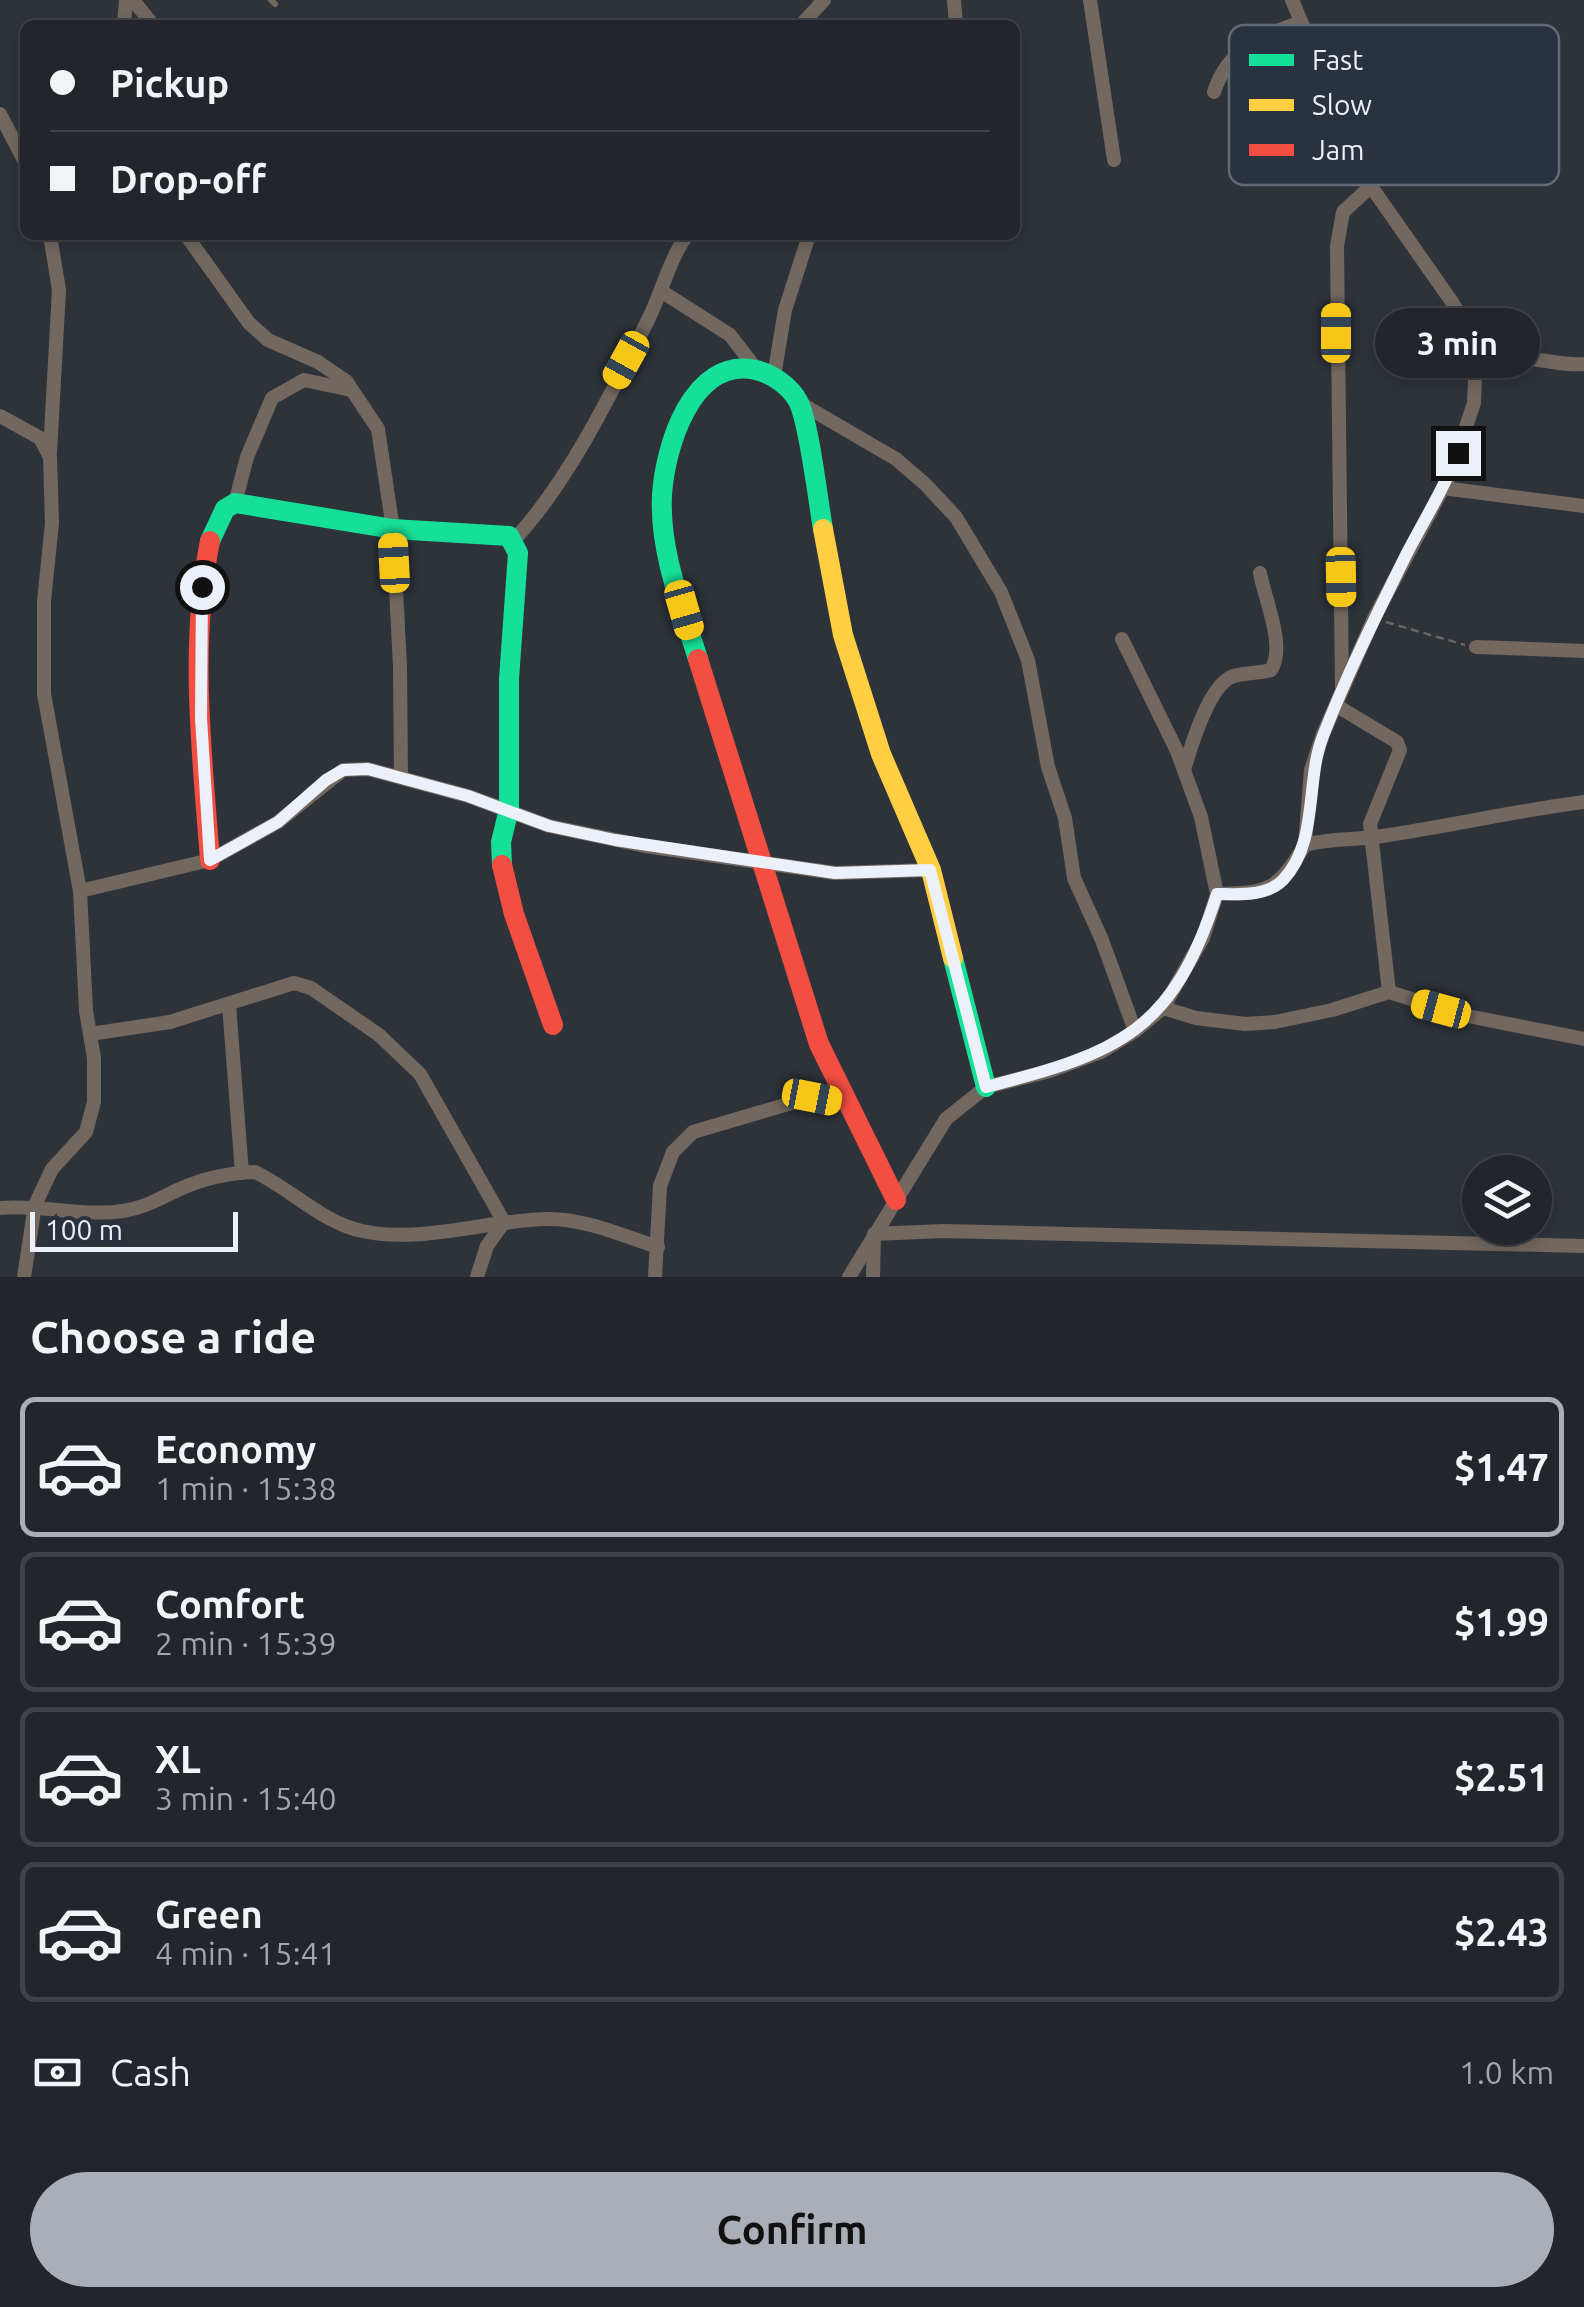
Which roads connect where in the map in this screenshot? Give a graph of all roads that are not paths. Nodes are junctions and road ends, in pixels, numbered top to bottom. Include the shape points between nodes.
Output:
1 (130, 0) edge
2 (824, 0) edge
3 (1090, 0) edge
4 (1292, 0) edge
5 (148, 20) edge
6 (806, 20) edge
7 (1302, 22) junction
8 (1295, 25) edge
9 (1303, 25) edge
10 (1229, 61) edge
11 (1214, 92) dead end
12 (0, 114) edge
13 (20, 152) edge
14 (1114, 160) dead end
15 (1368, 185) edge
16 (1370, 188) junction
17 (51, 240) edge
18 (189, 240) edge
19 (683, 240) edge
20 (806, 240) edge
21 (662, 290) junction
22 (1476, 354) junction
23 (1584, 364) edge
24 (766, 373) junction
25 (356, 392) junction
26 (800, 403) junction
27 (0, 416) edge
28 (50, 457) junction
29 (1443, 488) junction
30 (235, 504) junction
31 (1584, 506) edge
32 (392, 529) junction
33 (514, 540) junction
34 (1260, 573) dead end
35 (1122, 639) dead end
36 (1476, 647) road end
37 (1584, 651) edge
38 (1340, 701) junction
39 (1184, 770) junction
40 (400, 776) junction
41 (1584, 802) edge
42 (510, 809) junction
43 (1372, 838) junction
44 (1305, 845) junction
45 (210, 860) junction
46 (759, 861) junction
47 (930, 870) junction
48 (80, 891) junction
49 (1217, 894) junction
50 (1389, 992) junction
51 (229, 1006) junction
52 (1162, 1008) junction
53 (553, 1025) dead end
54 (1135, 1031) junction
55 (90, 1034) junction
56 (1584, 1039) edge
57 (986, 1087) junction
58 (851, 1105) junction
59 (242, 1172) junction
60 (896, 1200) junction
61 (35, 1206) junction
62 (0, 1208) edge
63 (504, 1222) junction
64 (874, 1234) junction
65 (1584, 1246) edge
66 (658, 1247) junction
67 (24, 1277) edge
68 (477, 1277) edge
69 (655, 1277) edge
70 (848, 1277) edge
71 (874, 1277) edge

1 - 5 street
2 - 6 street
3 - 14 street
4 - 7 street
7 - 8 street
7 - 9 street
10 - 11 street
12 - 13 street
15 - 16 street
16 - 22 street via 1452,302
16 - 38 street via 1343,212 1337,246
17 - 28 street via 59,290
18 - 25 street via 260,334 318,362
19 - 21 street
20 - 24 street
21 - 24 street via 730,335
21 - 33 street via 582,441
22 - 23 street via 1496,361
22 - 29 street via 1474,404
24 - 26 street
24 - 46 street via 726,370 710,380 688,406 661,488 684,610
25 - 30 street via 304,380 272,398
25 - 32 street via 378,429
26 - 47 street via 843,635 881,754
26 - 54 street via 896,459 925,484 956,516 1001,592 1028,660 1074,878
27 - 28 street via 40,438
28 - 48 street via 44,694
29 - 31 street
29 - 38 street via 1374,618
30 - 32 street
30 - 45 street via 225,508 213,530 202,587
32 - 33 street
32 - 40 street
33 - 42 street
34 - 39 street via 1277,662 1221,686
35 - 39 street
36 - 37 street
38 - 43 street via 1400,750 1372,814
38 - 44 street via 1311,770
39 - 49 street
40 - 42 street
40 - 45 street via 343,770 278,822
41 - 43 street
42 - 46 street via 586,835
42 - 53 street via 500,842 504,884
43 - 44 street
43 - 50 street
44 - 49 street via 1272,889
45 - 48 street
46 - 47 street via 857,874
46 - 58 street via 830,1073
47 - 57 street
48 - 55 street
49 - 52 street via 1203,938
50 - 52 street via 1260,1023
50 - 56 street via 1463,1015
51 - 55 street
51 - 59 street
51 - 63 street via 294,983 379,1035 438,1099
52 - 54 street
54 - 57 street via 1101,1052
55 - 61 street via 94,1102 86,1132 52,1169
57 - 60 street via 946,1119
58 - 60 street
58 - 66 street via 812,1097 693,1132 673,1152 660,1186
59 - 61 street via 124,1211
59 - 63 street via 277,1182 331,1218 368,1233
60 - 64 street
61 - 62 street
61 - 67 street
63 - 66 street via 551,1218
63 - 68 street
64 - 65 street
64 - 70 street
64 - 71 street
66 - 69 street

